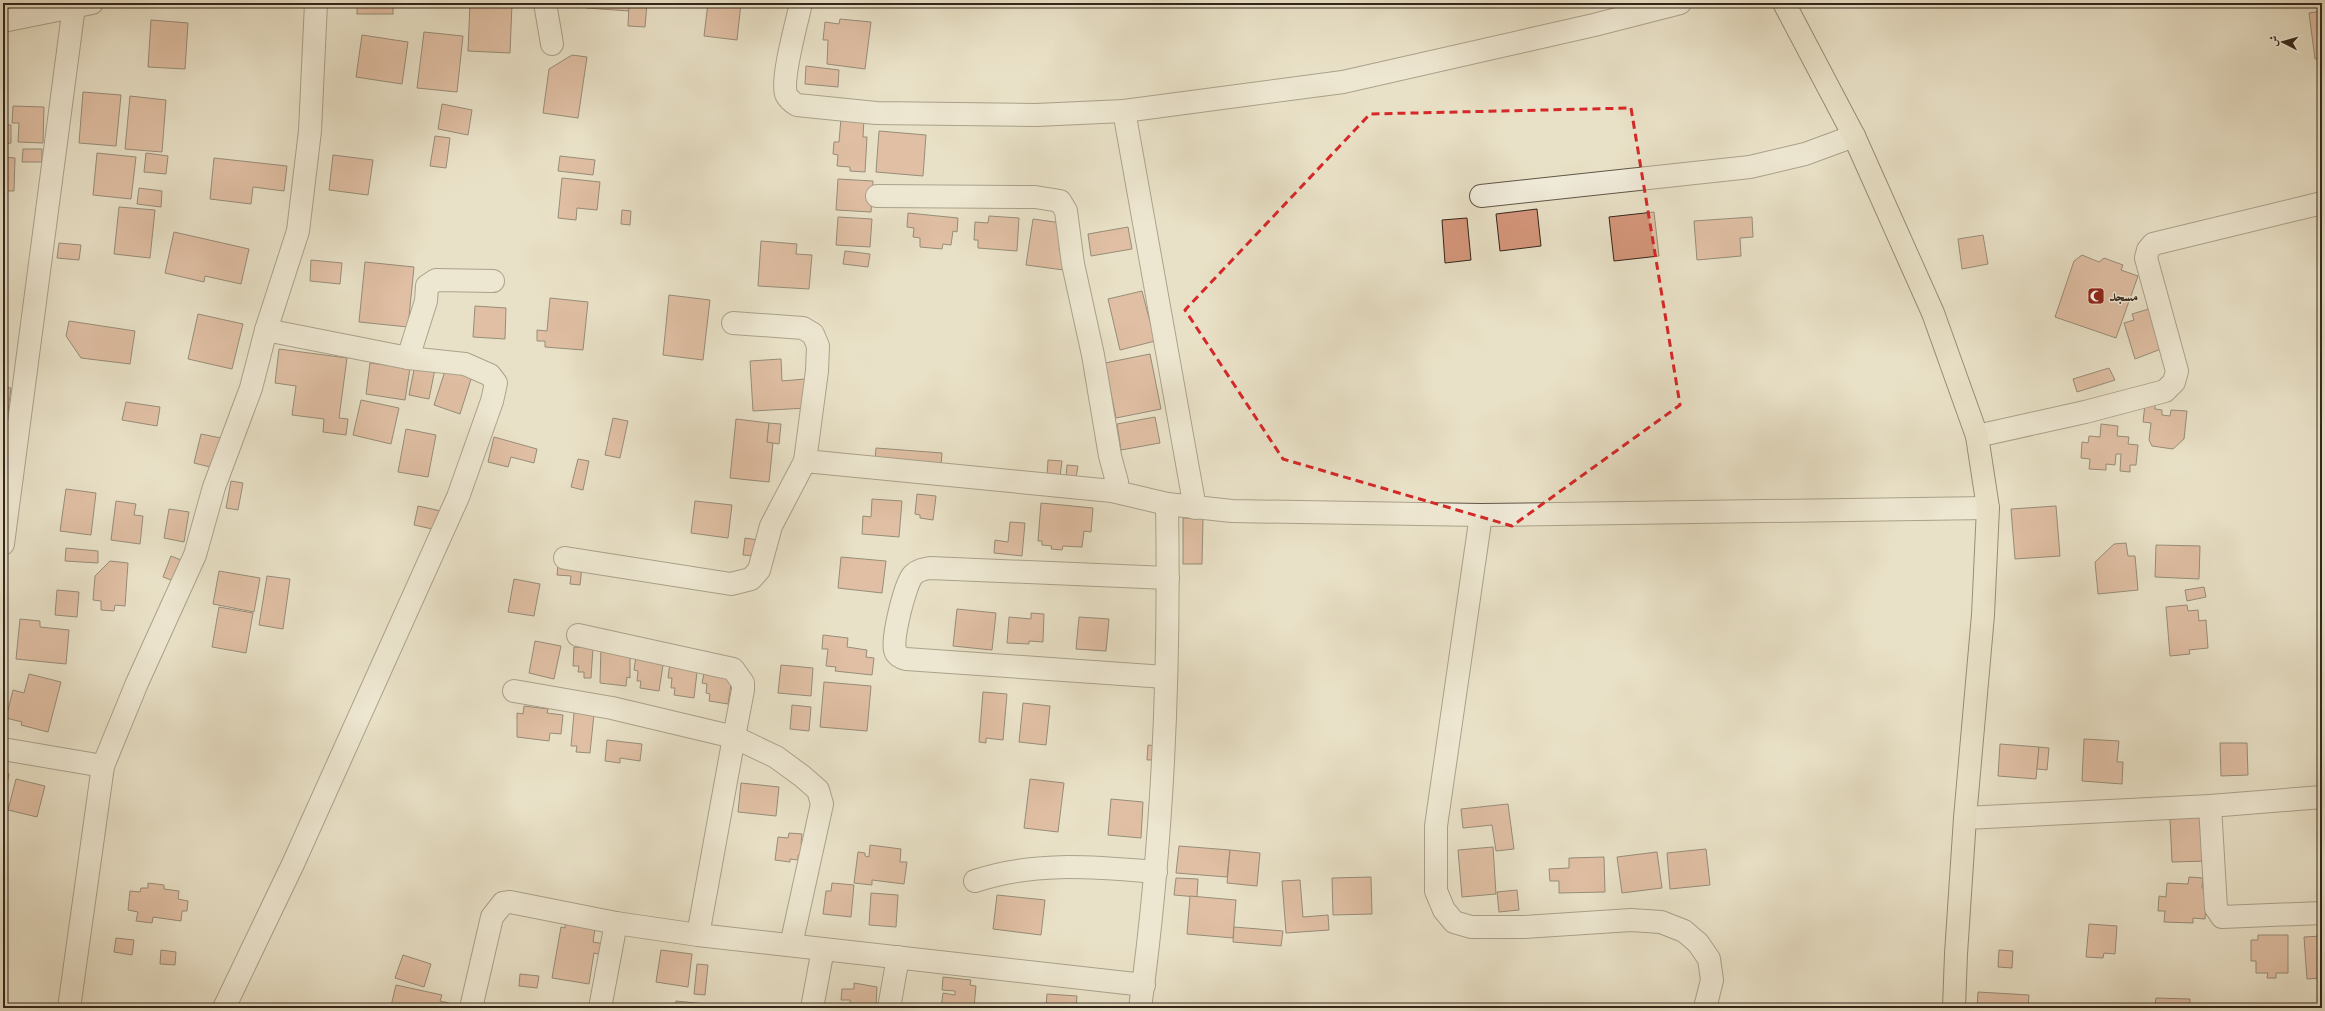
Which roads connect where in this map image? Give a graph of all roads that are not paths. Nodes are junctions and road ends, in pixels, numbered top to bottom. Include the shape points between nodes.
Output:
1 (316, 3) edge
2 (545, 3) edge
3 (801, 3) edge
4 (1680, 3) edge
5 (1784, 3) edge
6 (83, 5) edge
7 (3, 21) edge
8 (552, 44) dead end
9 (1124, 111) junction
10 (1854, 136) junction
11 (876, 196) dead end
12 (1481, 196) dead end
13 (2322, 203) edge
14 (493, 281) dead end
15 (733, 323) dead end
16 (266, 330) junction
17 (408, 358) junction
18 (1977, 436) junction
19 (805, 461) junction
20 (1112, 491) junction
21 (1167, 504) junction
22 (1195, 508) junction
23 (1988, 508) junction
24 (1481, 515) junction
25 (3, 544) edge
26 (565, 558) dead end
27 (1168, 578) junction
28 (578, 635) dead end
29 (1165, 677) junction
30 (514, 691) dead end
31 (734, 737) junction
32 (3, 749) edge
33 (103, 766) junction
34 (2322, 797) edge
35 (2210, 806) junction
36 (1965, 818) junction
37 (1156, 872) junction
38 (975, 881) dead end
39 (2322, 913) edge
40 (616, 923) junction
41 (698, 935) junction
42 (791, 945) junction
43 (823, 949) junction
44 (898, 957) junction
45 (1144, 985) junction
46 (69, 1008) edge
47 (224, 1008) edge
48 (471, 1008) edge
49 (600, 1008) edge
50 (812, 1008) edge
51 (889, 1008) edge
52 (1140, 1008) edge
53 (1705, 1008) edge
54 (1954, 1008) edge

1 - 16 street via 310,131 298,231
2 - 8 street
3 - 9 street via 785,79 786,94 789,100 797,105 876,113 1036,114
4 - 9 street via 1343,82
5 - 10 main road
6 - 7 street
6 - 25 street
9 - 22 street
10 - 12 street via 1806,154 1750,167
10 - 18 main road via 1934,313
11 - 20 street via 1035,197 1060,200 1066,211 1073,264 1117,482
13 - 18 street via 2153,244 2146,258 2177,371 2174,382 2165,391
14 - 17 street via 436,280 427,286 426,301
15 - 19 street via 803,328 813,334 818,346 817,371
16 - 17 street
16 - 33 street via 251,388 214,487 195,555 137,683
17 - 47 street via 465,364 490,375 496,383 492,401 458,497 293,864
18 - 23 main road
19 - 20 street
19 - 26 street via 771,526 759,570 751,579 731,584
20 - 21 street
21 - 22 street
21 - 27 street
22 - 24 street
23 - 24 street
23 - 36 main road via 1983,615
24 - 53 street via 1453,694 1436,826 1436,891 1444,910 1454,922 1471,927 1524,927 1632,920 1661,922 1684,932 1698,944 1709,959 1712,980
27 - 29 street
27 - 29 street via 921,569 906,585 894,640 895,650 906,660
28 - 31 street via 733,669 743,683
29 - 37 street
30 - 31 street via 612,708
31 - 41 street
31 - 42 street via 776,757 818,790 822,804
32 - 33 street
33 - 46 street
34 - 35 street
35 - 36 street
35 - 39 street via 2216,908 2222,917
36 - 54 main road
37 - 38 street via 1066,866 1000,872
37 - 45 street
40 - 41 street
40 - 48 street via 510,902 503,903 492,917
40 - 49 street
41 - 42 street
42 - 43 street
43 - 44 street
43 - 50 street
44 - 45 street
44 - 51 street
45 - 52 street

